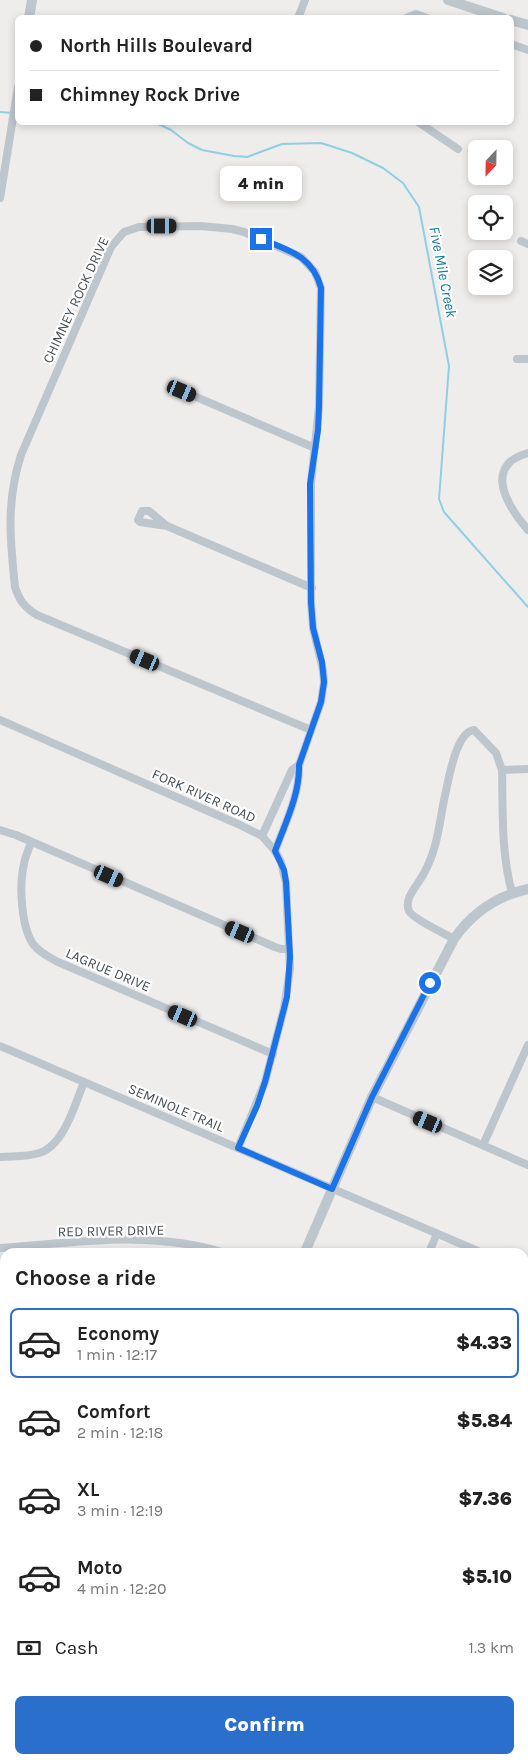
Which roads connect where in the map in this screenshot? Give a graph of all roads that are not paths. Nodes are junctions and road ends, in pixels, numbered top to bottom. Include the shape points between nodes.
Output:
1 (32, 0) edge
2 (305, 0) edge
3 (448, 0) edge
4 (30, 15) edge
5 (299, 15) edge
6 (495, 15) edge
7 (514, 21) edge
8 (528, 25) edge
9 (514, 45) edge
10 (528, 50) edge
11 (15, 103) edge
12 (422, 125) edge
13 (458, 149) dead end
14 (0, 198) edge
15 (517, 359) dead end
16 (528, 359) edge
17 (182, 391) dead end
18 (315, 448) junction
19 (528, 453) edge
20 (167, 526) dead end
21 (528, 530) edge
22 (312, 588) junction
23 (0, 720) edge
24 (311, 730) junction
25 (299, 765) junction
26 (528, 769) edge
27 (502, 770) junction
28 (0, 830) edge
29 (262, 836) junction
30 (31, 842) junction
31 (275, 851) junction
32 (528, 889) edge
33 (512, 893) junction
34 (454, 939) junction
35 (289, 949) junction
36 (528, 1045) edge
37 (0, 1046) edge
38 (273, 1054) junction
39 (84, 1082) junction
40 (372, 1097) junction
41 (483, 1146) junction
42 (238, 1148) junction
43 (0, 1157) edge
44 (528, 1165) edge
45 (332, 1189) junction
46 (437, 1234) junction
47 (0, 1248) edge
48 (202, 1248) edge
49 (307, 1248) edge
50 (431, 1248) edge
51 (470, 1248) edge

1 - 4 street
2 - 5 street
3 - 6 street
7 - 8 street
9 - 10 street
11 - 14 street
12 - 13 street
15 - 16 street
17 - 18 street
18 - 22 street, CHIMNEY ROCK DRIVE via 310,484
18 - 24 street, CHIMNEY ROCK DRIVE via 322,296 311,266 295,253 232,229 139,227 124,232 111,248 21,456 10,512 15,587 32,612
19 - 21 street via 509,462 502,481 505,493
20 - 22 street
22 - 24 street, CHIMNEY ROCK DRIVE via 313,628 324,682
23 - 29 street, FORK RIVER ROAD
24 - 25 street, CHIMNEY ROCK DRIVE
25 - 29 street, CHIMNEY ROCK DRIVE via 292,770
25 - 31 street, CHIMNEY ROCK DRIVE via 294,799
26 - 27 street
27 - 33 street via 503,849
27 - 34 street via 496,754 474,730 465,734 449,779 437,842 427,869 408,903 409,911 416,918
28 - 30 street
29 - 31 street, FORK RIVER ROAD
30 - 35 street via 275,948
30 - 38 street, LAGRUE DRIVE via 23,869 24,913 28,935 40,951 58,962
31 - 35 street, FORK RIVER ROAD via 286,882
32 - 33 street
33 - 34 street via 474,915
34 - 40 street
35 - 38 street, FORK RIVER ROAD via 287,997
36 - 41 street
37 - 39 street, SEMINOLE TRAIL
38 - 42 street, FORK RIVER ROAD via 257,1106
39 - 42 street, SEMINOLE TRAIL
39 - 43 street via 65,1128 54,1144 39,1153
40 - 41 street
40 - 45 street
41 - 44 street
42 - 45 street, SEMINOLE TRAIL
45 - 46 street, SEMINOLE TRAIL
45 - 49 street
46 - 50 street
46 - 51 street, SEMINOLE TRAIL
47 - 48 street, RED RIVER DRIVE via 140,1240

